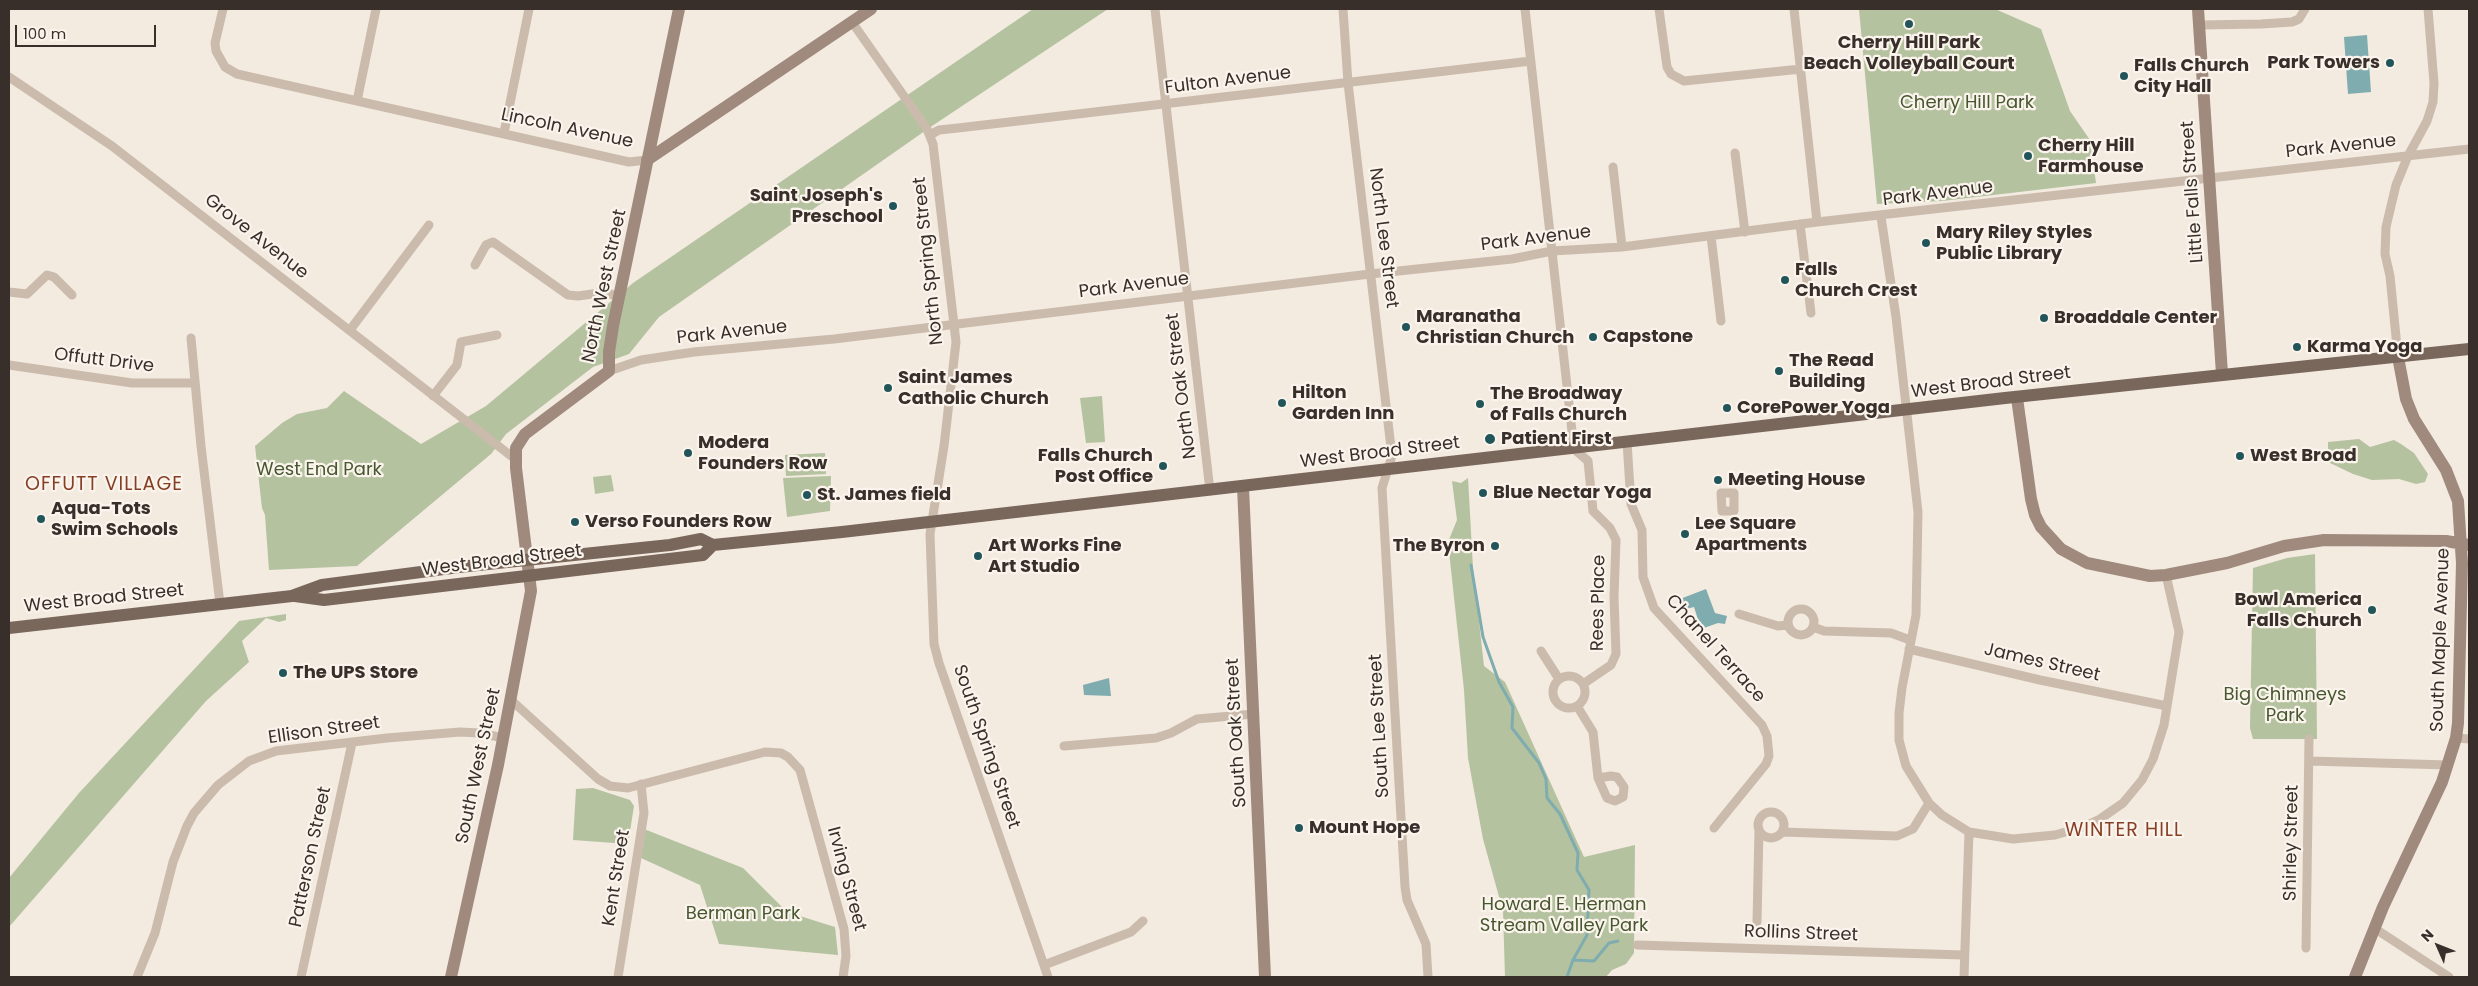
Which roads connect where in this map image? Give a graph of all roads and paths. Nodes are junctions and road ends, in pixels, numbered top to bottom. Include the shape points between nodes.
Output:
1 (223, 9) edge
2 (376, 9) edge
3 (529, 9) edge
4 (679, 9) edge
5 (871, 9) edge
6 (1155, 9) edge
7 (1343, 9) edge
8 (1525, 9) edge
9 (1659, 9) edge
10 (1794, 9) edge
11 (2198, 9) edge
12 (2305, 9) edge
13 (2428, 9) edge
14 (852, 22) junction
15 (2200, 25) junction
16 (1531, 62) junction
17 (1801, 70) junction
18 (9, 76) edge
19 (1348, 83) junction
20 (358, 101) junction
21 (1167, 104) junction
22 (504, 133) junction
23 (930, 135) junction
24 (2469, 149) edge
25 (1735, 153) dead end
26 (2408, 156) junction
27 (647, 160) junction
28 (1613, 167) dead end
29 (2209, 179) junction
30 (1881, 217) junction
31 (1817, 222) junction
32 (1800, 224) junction
33 (429, 225) dead end
34 (1745, 232) junction
35 (1711, 236) junction
36 (1622, 247) junction
37 (1552, 251) junction
38 (474, 265) dead end
39 (1370, 274) junction
40 (9, 292) edge
41 (72, 296) dead end
42 (1188, 296) junction
43 (620, 298) junction
44 (1811, 313) dead end
45 (1721, 321) dead end
46 (955, 323) junction
47 (350, 330) junction
48 (497, 335) dead end
49 (192, 338) dead end
50 (2469, 349) edge
51 (2398, 358) junction
52 (9, 364) edge
53 (609, 371) junction
54 (2222, 374) junction
55 (195, 383) junction
56 (434, 396) junction
57 (2017, 398) junction
58 (1907, 410) junction
59 (1627, 442) junction
60 (1574, 448) junction
61 (515, 459) junction
62 (1388, 470) junction
63 (1242, 487) junction
64 (1210, 491) junction
65 (932, 522) junction
66 (2465, 544) edge
67 (712, 545) junction
68 (528, 561) junction
69 (530, 576) junction
70 (2166, 576) junction
71 (292, 596) junction
72 (220, 604) junction
73 (1739, 614) dead end
74 (1788, 624) junction
75 (1813, 627) junction
76 (9, 628) edge
77 (1909, 644) junction
78 (1541, 651) dead end
79 (1559, 679) junction
80 (1583, 684) junction
81 (511, 700) junction
82 (1578, 706) junction
83 (2167, 706) junction
84 (1254, 714) junction
85 (504, 738) junction
86 (2463, 738) edge
87 (2309, 739) dead end
88 (352, 743) junction
89 (1064, 746) dead end
90 (2310, 761) junction
91 (2448, 765) junction
92 (1598, 778) dead end
93 (641, 784) junction
94 (1929, 802) junction
95 (1714, 828) dead end
96 (1759, 830) junction
97 (1783, 832) junction
98 (1970, 832) junction
99 (1142, 921) dead end
100 (1757, 922) dead end
101 (2374, 928) junction
102 (1637, 945) dead end
103 (2306, 948) dead end
104 (1964, 955) junction
105 (1044, 965) junction
106 (137, 977) edge
107 (301, 977) edge
108 (451, 977) edge
109 (618, 977) edge
110 (843, 977) edge
111 (1048, 977) edge
112 (1265, 977) edge
113 (1428, 977) edge
114 (1964, 977) edge
115 (2356, 977) edge
116 (2449, 977) edge

1 - 20 street, Lincoln Avenue via 215,43 224,67 237,74
2 - 20 street
3 - 22 street
4 - 27 street, North West Street
5 - 14 street, Lincoln Avenue
6 - 21 street, North Oak Street
7 - 19 street, North Lee Street
8 - 16 street
9 - 17 street via 1667,67 1671,74 1684,81
10 - 17 street
11 - 15 street, Little Falls Street
12 - 15 street via 2299,19 2292,22
13 - 26 street via 2434,96 2428,122
14 - 23 street, North Spring Street
14 - 27 street, Lincoln Avenue
15 - 29 street, Little Falls Street
16 - 19 street, Fulton Avenue
16 - 37 street
17 - 31 street
18 - 47 street, Grove Avenue via 112,146
19 - 21 street, Fulton Avenue
19 - 39 street, North Lee Street
20 - 22 street, Lincoln Avenue
21 - 23 street, Fulton Avenue via 939,130
21 - 42 street, North Oak Street
22 - 27 street, Lincoln Avenue via 629,162
23 - 46 street, North Spring Street
24 - 26 street, Park Avenue
25 - 34 street
26 - 29 street, Park Avenue
26 - 51 street via 2396,186 2386,227 2385,254
27 - 43 street, North West Street
28 - 36 street
29 - 30 street, Park Avenue
29 - 54 street, Little Falls Street
30 - 31 street, Park Avenue
30 - 58 street
31 - 32 street, Park Avenue
32 - 34 street, Park Avenue
32 - 44 street
33 - 47 street
34 - 35 street, Park Avenue
35 - 36 street, Park Avenue
35 - 45 street
36 - 37 street, Park Avenue
37 - 39 street, Park Avenue via 1512,259
37 - 60 street
38 - 43 street via 486,244 493,242 571,296 606,292
39 - 42 street, Park Avenue
39 - 62 street, North Lee Street via 1392,456
40 - 41 street via 27,294 47,276 54,278
42 - 46 street, Park Avenue
42 - 64 street, North Oak Street
43 - 53 street, North West Street via 609,352
46 - 53 street, Park Avenue via 834,339 694,352 641,360
46 - 65 street, North Spring Street via 956,342 944,446
47 - 56 street, Grove Avenue
48 - 56 street via 461,342 458,365
49 - 55 street
50 - 51 main road, West Broad Street
51 - 54 main road, West Broad Street
51 - 66 street, South Maple Avenue via 2406,399 2414,419 2454,486
52 - 55 street, Offutt Drive via 132,384
53 - 61 street, North West Street via 525,434 516,448
54 - 57 main road, West Broad Street
55 - 72 street
56 - 61 street, Grove Avenue
57 - 58 main road, West Broad Street
57 - 70 street via 2031,499 2041,527 2051,540 2072,557 2087,563 2143,575
58 - 59 main road, West Broad Street
58 - 77 street via 1918,535 1916,615
59 - 60 main road, West Broad Street
59 - 95 street, Chanel Terrace via 1631,504 1642,530 1643,577 1651,602 1762,725 1769,745 1769,756 1761,772
60 - 62 main road, West Broad Street
60 - 80 street, Rees Place via 1588,461 1593,511 1610,528 1616,540 1616,654 1611,665
61 - 68 street, North West Street
62 - 63 main road, West Broad Street
62 - 113 street, South Lee Street via 1382,488 1405,887 1407,900 1426,944
63 - 64 main road, West Broad Street
63 - 84 street, South Oak Street
64 - 65 main road, West Broad Street
65 - 67 main road, West Broad Street
65 - 105 street, South Spring Street via 932,624 939,663
66 - 70 street via 2367,538 2317,540
66 - 86 street, South Maple Avenue via 2460,674
67 - 68 main road, West Broad Street via 702,539
67 - 69 main road, West Broad Street via 703,555
68 - 69 street, South West Street
68 - 71 main road, West Broad Street via 322,585
69 - 71 main road, West Broad Street via 324,600
69 - 81 street, South West Street via 532,591
70 - 83 street via 2179,632
71 - 72 main road, West Broad Street
72 - 76 main road, West Broad Street
73 - 74 street via 1778,626
74 - 75 street via 1798,635
74 - 75 street via 1790,614 1801,609 1810,612 1814,619
75 - 77 street, James Street via 1824,631 1891,633
77 - 83 street, James Street via 2068,686
77 - 94 street via 1899,713 1900,740 1906,766
78 - 79 street
79 - 80 street via 1571,676
79 - 82 street via 1553,691 1556,702 1565,708
80 - 82 street via 1585,696
81 - 85 street, South West Street
81 - 93 street via 602,782 619,788
82 - 92 street via 1593,732
83 - 98 street via 2162,736 2153,759 2134,791 2115,809 2083,827 2054,835 2014,839
84 - 89 street via 1198,719 1156,738
84 - 112 street, South Oak Street
85 - 88 street, Ellison Street via 460,732
85 - 108 street, South West Street
86 - 91 street, South Maple Avenue
87 - 90 street, Shirley Street
88 - 106 street, Ellison Street via 262,755 238,768 218,785 187,826 156,933
88 - 107 street, Patterson Street
90 - 91 street
90 - 103 street, Shirley Street
91 - 101 street, South Maple Avenue
93 - 109 street, Kent Street via 644,813
93 - 110 street, Irving Street via 765,752 788,757 800,770 844,929 846,956
94 - 97 street via 1913,828 1897,836
94 - 98 street via 1942,815
96 - 97 street via 1768,838 1776,838
96 - 97 street via 1761,817 1773,812 1784,819
96 - 100 street
98 - 104 street
99 - 105 street via 1131,932
101 - 115 street, South Maple Avenue
101 - 116 street
102 - 104 street, Rollins Street
104 - 114 street
105 - 111 street, South Spring Street

